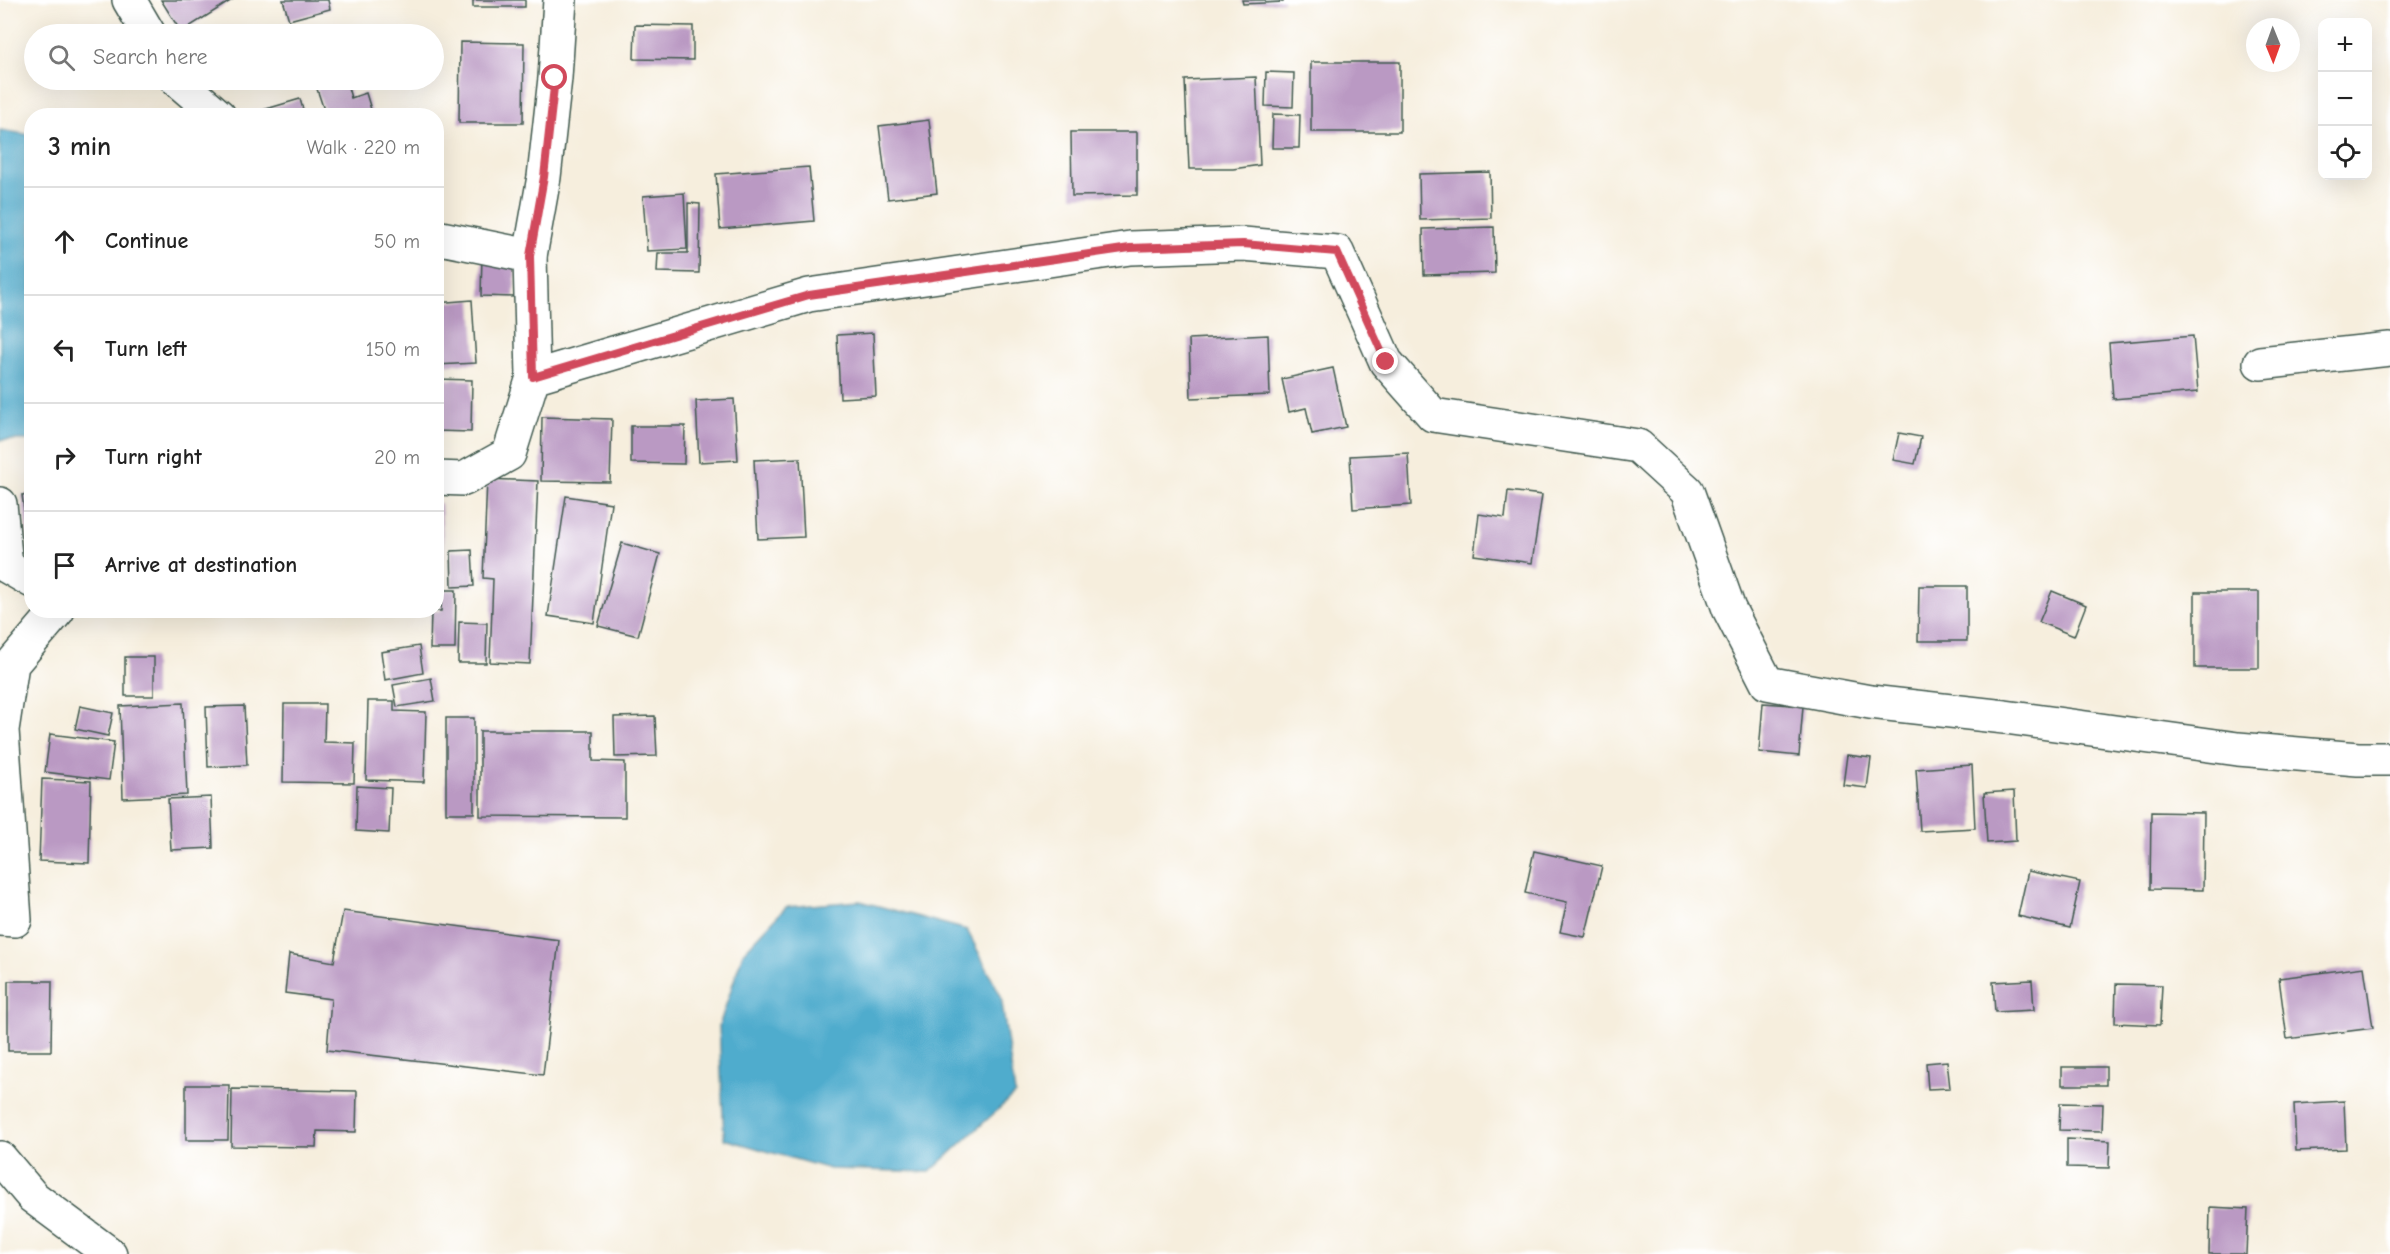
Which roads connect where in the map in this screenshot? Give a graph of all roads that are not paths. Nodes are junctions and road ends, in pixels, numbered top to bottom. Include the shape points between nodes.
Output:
1 (129, 0) edge
2 (560, 0) edge
3 (143, 24) edge
4 (189, 90) edge
5 (210, 108) edge
6 (444, 239) edge
7 (530, 256) junction
8 (2390, 349) edge
9 (2260, 363) dead end
10 (533, 377) junction
11 (444, 478) edge
12 (0, 504) edge
13 (24, 576) edge
14 (51, 618) edge
15 (2390, 759) edge
16 (0, 919) edge
17 (0, 1158) edge
18 (110, 1254) edge

1 - 3 street
2 - 7 street via 544,177
4 - 5 street
6 - 7 street
7 - 10 street
8 - 9 street
10 - 11 street via 509,454 464,479
10 - 15 street via 809,295 1130,248 1243,244 1337,252 1386,362 1433,415 1638,446 1687,491 1729,609 1767,682 1870,702 2238,749
12 - 13 street via 6,566
14 - 16 street via 12,664 2,730 15,920
17 - 18 street via 33,1197

